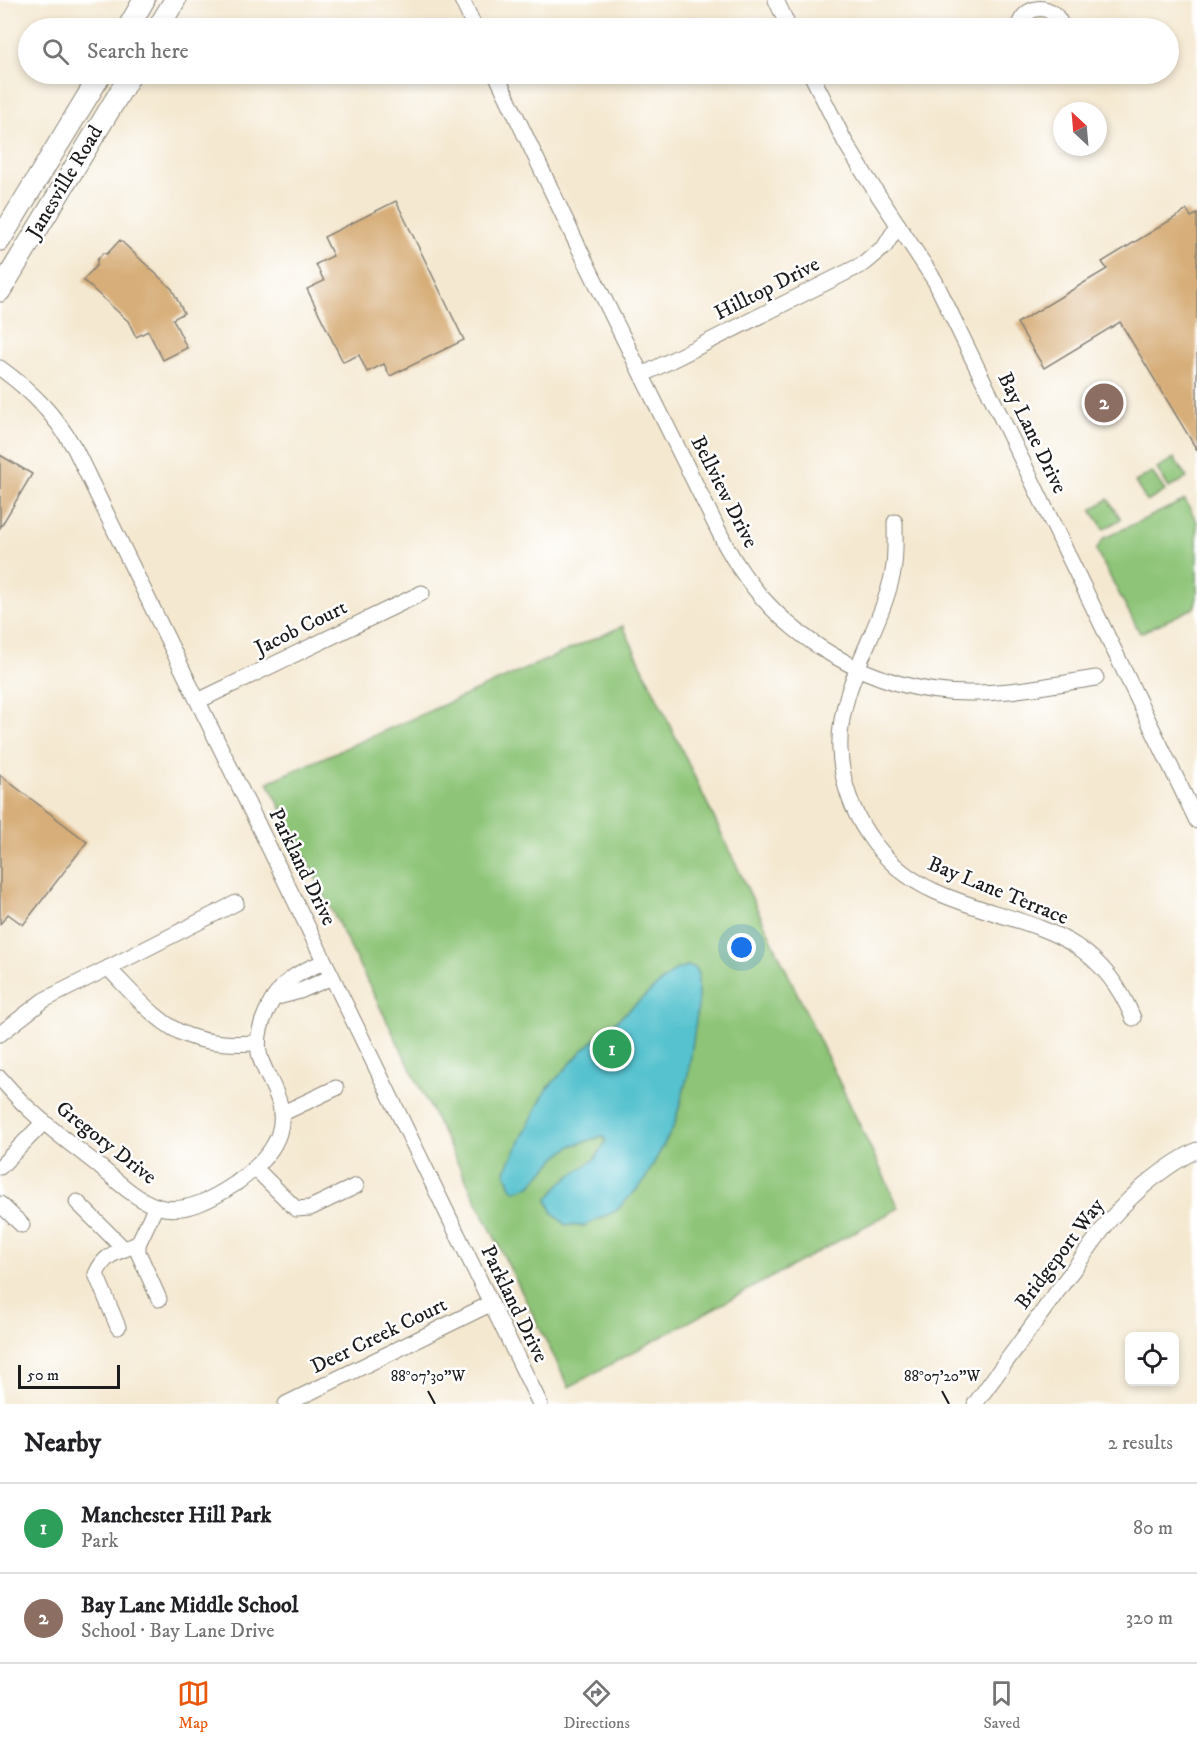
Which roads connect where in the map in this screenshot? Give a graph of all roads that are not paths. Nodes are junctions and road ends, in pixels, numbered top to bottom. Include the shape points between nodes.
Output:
1 (144, 0) edge
2 (176, 0) edge
3 (462, 0) edge
4 (776, 0) edge
5 (1027, 6) edge
6 (134, 18) edge
7 (164, 18) edge
8 (470, 18) edge
9 (784, 18) edge
10 (1057, 18) edge
11 (95, 84) edge
12 (125, 84) edge
13 (501, 84) edge
14 (816, 84) edge
15 (898, 225) junction
16 (0, 240) edge
17 (0, 291) edge
18 (0, 368) edge
19 (642, 375) junction
20 (896, 522) dead end
21 (422, 592) dead end
22 (857, 668) junction
23 (1096, 678) dead end
24 (198, 701) junction
25 (1197, 821) edge
26 (236, 903) dead end
27 (324, 962) junction
28 (108, 968) junction
29 (332, 977) junction
30 (274, 998) junction
31 (1133, 1018) dead end
32 (0, 1034) edge
33 (258, 1043) junction
34 (0, 1078) edge
35 (336, 1088) dead end
36 (281, 1114) junction
37 (44, 1122) junction
38 (1197, 1150) edge
39 (0, 1167) edge
40 (255, 1168) junction
41 (356, 1186) dead end
42 (77, 1202) dead end
43 (0, 1204) edge
44 (156, 1206) junction
45 (22, 1225) dead end
46 (131, 1247) junction
47 (159, 1299) dead end
48 (490, 1304) junction
49 (118, 1327) dead end
50 (286, 1404) edge
51 (540, 1404) edge
52 (975, 1404) edge

1 - 6 main road
2 - 7 main road
3 - 8 street
4 - 9 street
5 - 10 street via 1050,11
11 - 16 main road, Janesville Road
12 - 17 main road, Janesville Road
13 - 19 street, Bellview Drive
14 - 15 street, Bay Lane Drive via 845,142
15 - 19 street, Hilltop Drive via 885,246 865,263
15 - 25 street, Bay Lane Drive via 935,282
18 - 24 street, Parkland Drive via 46,406 71,441
19 - 22 street, Bellview Drive via 741,572 795,630
20 - 22 street, Bay Lane Terrace via 893,571
21 - 24 street, Jacob Court
22 - 23 street, Bellview Drive via 918,688 976,694
22 - 31 street, Bay Lane Terrace via 847,695 840,752 852,806 876,845 908,876 935,891 1036,925 1076,946 1117,986
24 - 27 street, Parkland Drive
26 - 28 street
27 - 29 street, Parkland Drive
27 - 30 street via 294,977
28 - 32 street via 44,1000
28 - 33 street via 166,1024 188,1036 232,1044
29 - 30 street via 300,992
29 - 48 street, Parkland Drive
30 - 33 street via 263,1019
33 - 36 street, Gregory Drive via 260,1059 280,1101
34 - 37 street, Gregory Drive
35 - 36 street
36 - 40 street, Gregory Drive via 276,1142
37 - 39 street
37 - 44 street, Gregory Drive via 120,1183
38 - 52 street, Bridgeport Way via 1152,1177 1108,1222
40 - 41 street via 301,1210
40 - 44 street, Gregory Drive via 204,1202 171,1208
42 - 46 street
43 - 45 street
44 - 46 street
46 - 47 street via 138,1252
46 - 49 street via 101,1262 96,1274
48 - 50 street, Deer Creek Court
48 - 51 street, Parkland Drive

